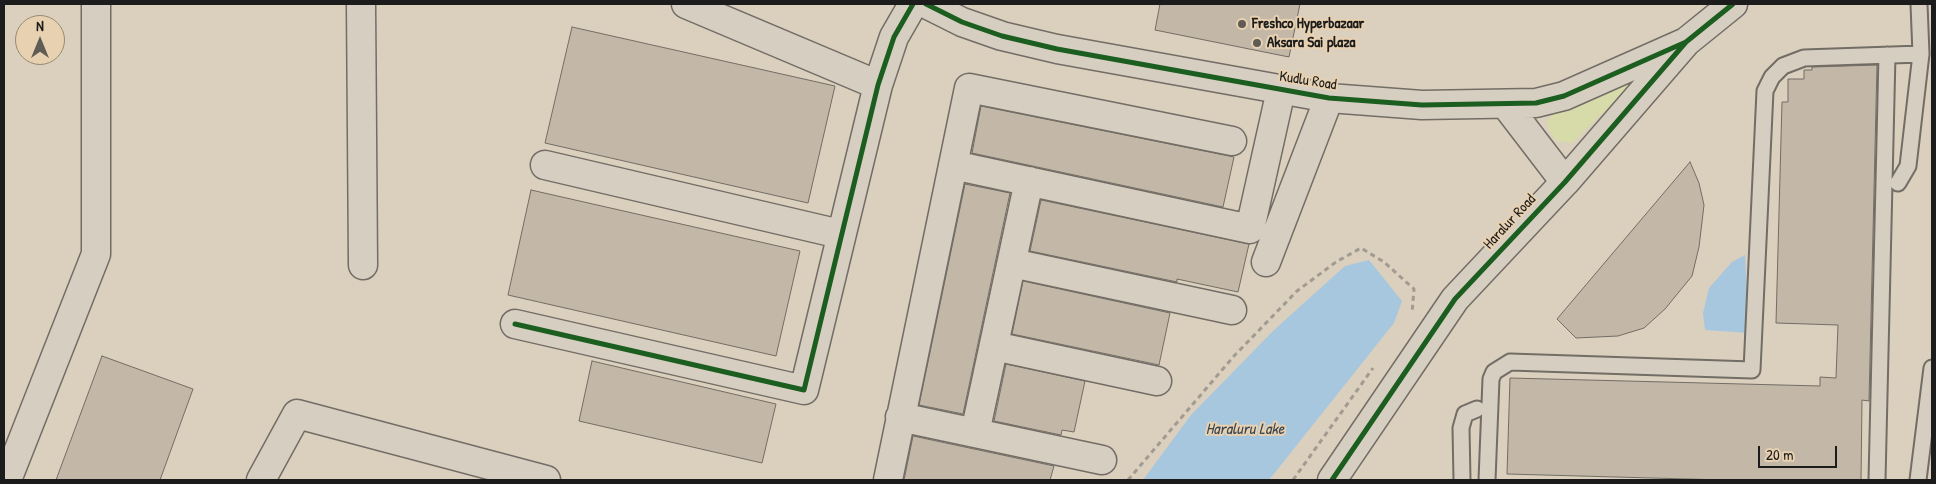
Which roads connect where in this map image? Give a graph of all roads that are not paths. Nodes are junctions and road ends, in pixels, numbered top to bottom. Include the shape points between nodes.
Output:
1 (96, 4) edge
2 (361, 4) edge
3 (686, 4) edge
4 (913, 4) edge
5 (926, 4) edge
6 (1733, 4) edge
7 (1919, 4) edge
8 (956, 11) edge
9 (1686, 42) junction
10 (1921, 54) junction
11 (1887, 55) junction
12 (878, 85) junction
13 (1281, 90) junction
14 (1329, 98) junction
15 (1506, 105) junction
16 (1232, 141) dead end
17 (545, 165) dead end
18 (953, 165) junction
19 (1029, 181) junction
20 (1565, 182) junction
21 (1898, 183) dead end
22 (840, 234) junction
23 (1266, 262) dead end
24 (1012, 263) junction
25 (363, 265) dead end
26 (1232, 310) dead end
27 (515, 324) dead end
28 (994, 346) junction
29 (1932, 368) edge
30 (1156, 381) dead end
31 (1477, 409) dead end
32 (900, 417) junction
33 (975, 433) junction
34 (1102, 460) dead end
35 (7, 480) edge
36 (261, 480) edge
37 (546, 480) edge
38 (888, 480) edge
39 (1332, 480) edge
40 (1462, 480) edge
41 (1487, 480) edge
42 (1877, 480) edge
43 (1918, 480) edge

1 - 35 street via 96,254
2 - 25 street
3 - 12 street
4 - 12 street via 894,37
5 - 8 street, Kudlu Road
6 - 9 street, Haralur Road
7 - 10 lane
8 - 13 street, Kudlu Road via 1002,36
9 - 15 street, Kudlu Road via 1564,96 1536,103
9 - 20 street, Haralur Road
10 - 11 lane
10 - 21 lane via 1908,166
11 - 41 lane via 1804,58 1783,66 1765,91 1752,370 1510,362 1494,372 1492,379
11 - 42 lane
12 - 22 street
13 - 14 street, Kudlu Road
13 - 19 street via 1250,229
14 - 15 street, Kudlu Road via 1422,105
14 - 23 street
15 - 20 street
16 - 18 street via 969,88
17 - 22 street
18 - 19 street
18 - 32 street
19 - 24 street
20 - 39 street, Haralur Road via 1455,299
22 - 27 street via 804,390
24 - 26 street
24 - 28 street
28 - 30 street
28 - 33 street
29 - 43 lane
31 - 40 lane via 1466,414 1461,428
32 - 33 street
32 - 38 street
33 - 34 street
36 - 37 street via 297,414

